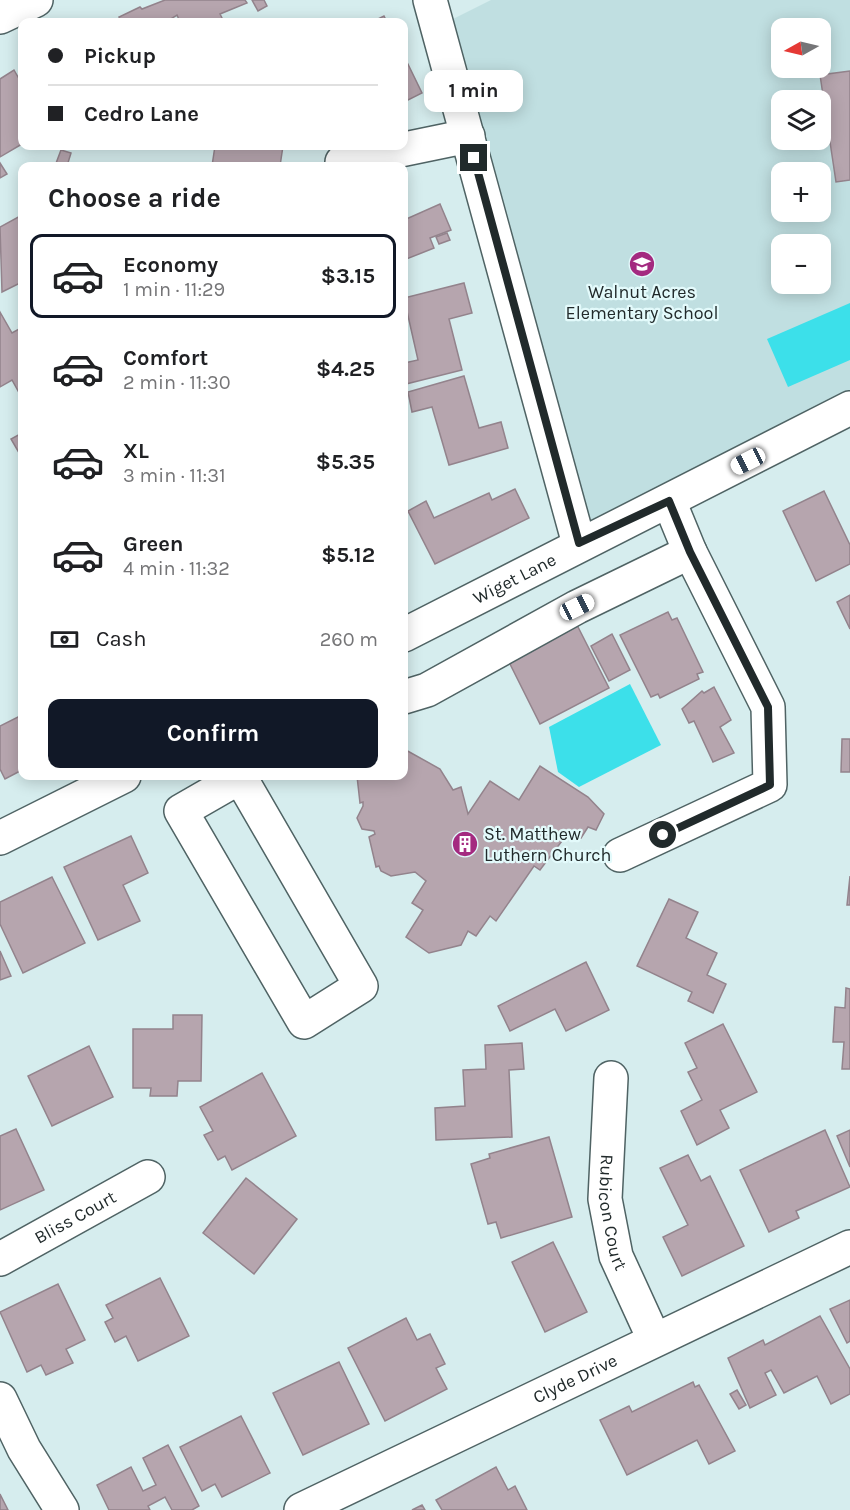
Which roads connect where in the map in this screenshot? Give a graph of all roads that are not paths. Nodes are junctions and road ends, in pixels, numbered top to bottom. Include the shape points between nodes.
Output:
1 (36, 0) edge
2 (430, 0) edge
3 (0, 17) edge
4 (468, 136) junction
5 (408, 148) edge
6 (400, 150) edge
7 (342, 162) dead end
8 (848, 415) edge
9 (669, 501) junction
10 (579, 543) junction
11 (690, 552) junction
12 (408, 632) edge
13 (408, 695) edge
14 (115, 780) edge
15 (226, 780) edge
16 (243, 780) edge
17 (207, 785) edge
18 (0, 838) edge
19 (620, 855) dead end
20 (611, 1078) dead end
21 (148, 1178) dead end
22 (850, 1247) edge
23 (0, 1259) edge
24 (654, 1339) junction
25 (0, 1399) edge
26 (62, 1510) edge
27 (301, 1510) edge

1 - 3 street
2 - 4 street
4 - 5 street
4 - 10 street
6 - 7 street
8 - 9 street, Wiget Lane
9 - 10 street, Wiget Lane
9 - 11 street
10 - 12 street, Wiget Lane
11 - 13 street via 577,607 427,690
11 - 19 street via 768,707 770,785
14 - 18 street
15 - 17 street
16 - 17 street via 361,987 304,1022 181,811
20 - 24 street, Rubicon Court via 605,1199 616,1256
21 - 23 street, Bliss Court
22 - 24 street, Clyde Drive
24 - 27 street, Clyde Drive
25 - 26 street via 24,1449

